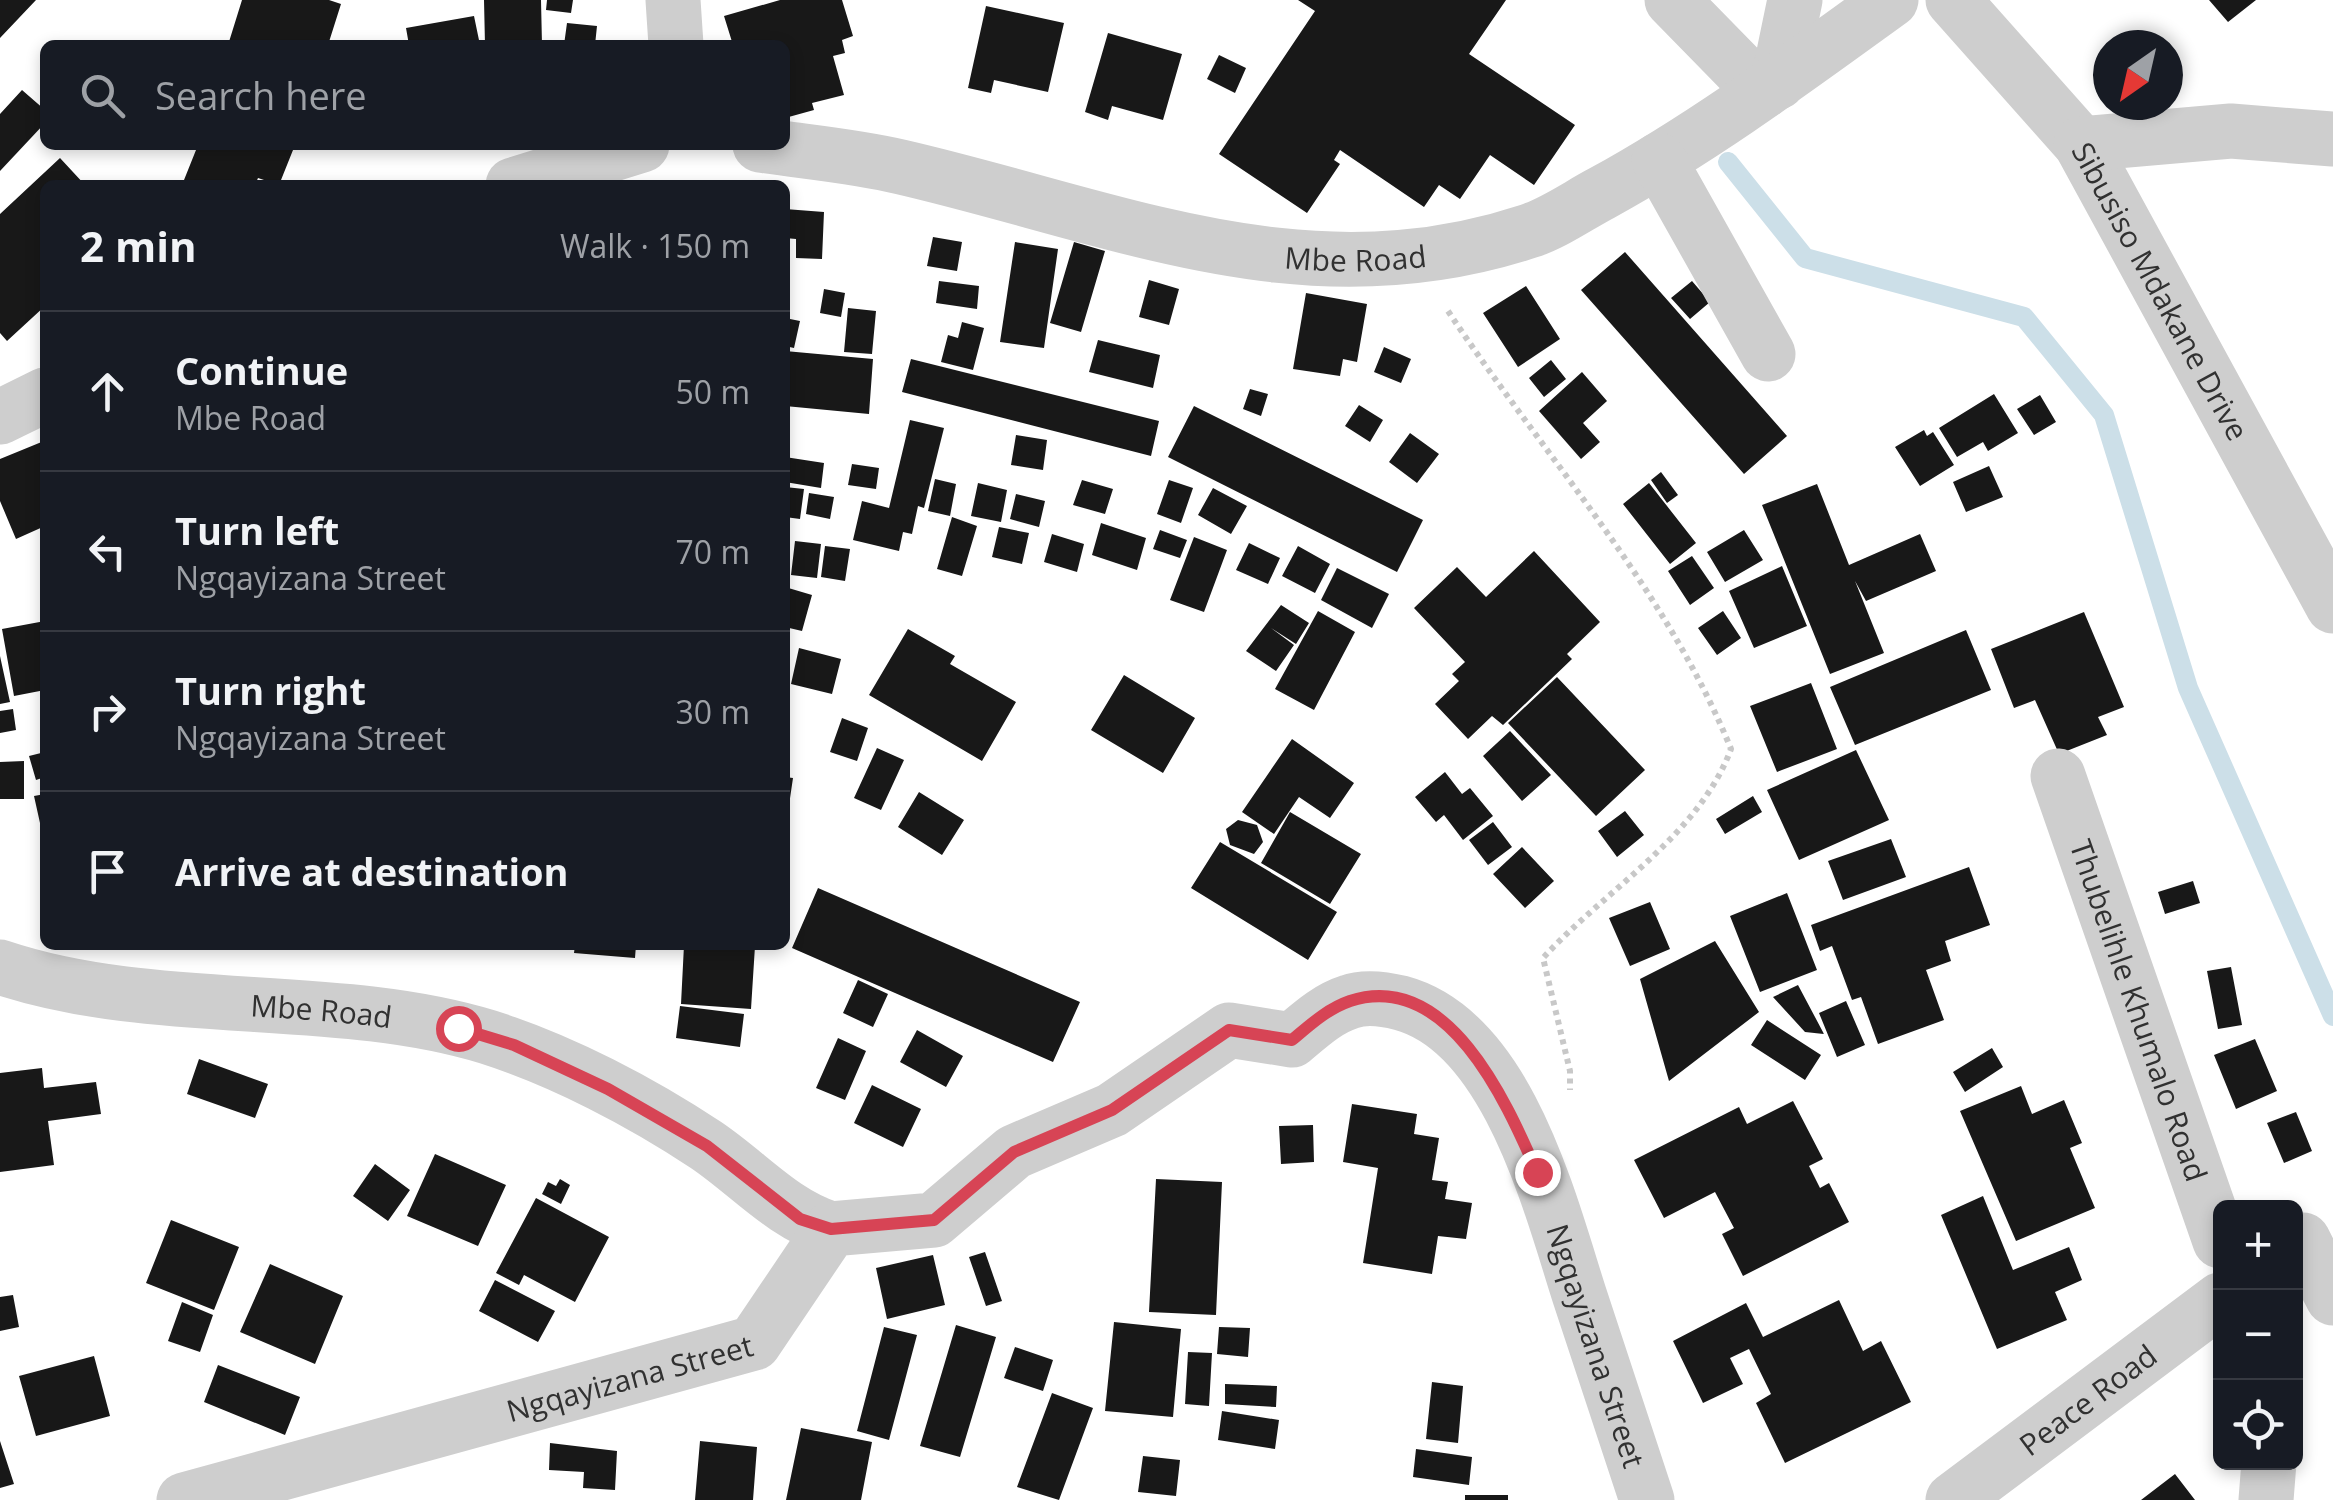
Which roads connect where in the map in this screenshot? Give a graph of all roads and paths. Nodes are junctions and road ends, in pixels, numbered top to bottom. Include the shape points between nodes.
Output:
1 (673, 0) edge
2 (1672, 0) edge
3 (1795, 0) edge
4 (1891, 0) edge
5 (1953, 0) edge
6 (676, 40) edge
7 (1770, 87) junction
8 (2333, 139) edge
9 (2081, 144) junction
10 (626, 150) edge
11 (790, 150) edge
12 (1660, 160) junction
13 (529, 180) edge
14 (1415, 260) junction
15 (1768, 354) dead end
16 (40, 397) edge
17 (0, 417) edge
18 (2333, 606) edge
19 (2058, 776) dead end
20 (0, 967) edge
21 (1537, 1172) junction
22 (2213, 1220) edge
23 (831, 1229) junction
24 (2310, 1235) edge
25 (2333, 1298) edge
26 (2213, 1305) edge
27 (2268, 1470) edge
28 (184, 1500) edge
29 (1646, 1500) edge
30 (1953, 1500) edge
31 (2266, 1500) edge

1 - 6 street
2 - 7 street
3 - 7 street
4 - 7 street, Mbe Road
5 - 9 street, Sibusiso Mdakane Drive
7 - 12 street, Mbe Road
8 - 9 street via 2231,131
9 - 18 street, Sibusiso Mdakane Drive
10 - 13 street
11 - 14 street, Mbe Road via 898,166 1178,242 1282,257
12 - 14 street, Mbe Road via 1532,231
12 - 15 street
14 - 21 path via 1641,581 1707,690 1731,749 1718,782 1659,850 1543,958 1570,1071 1570,1108
16 - 17 street
19 - 22 street, Thubelihle Khumalo Road
20 - 23 street, Mbe Road via 167,998 439,1025 514,1045 707,1146 800,1219
21 - 23 street, Ngqayizana Street via 1502,1090 1442,1021 1384,998 1352,1000 1292,1040 1229,1030 1112,1110 1014,1152 934,1220
21 - 29 street, Ngqayizana Street
23 - 28 street, Ngqayizana Street via 754,1343
24 - 25 street
26 - 30 street, Peace Road
27 - 31 street

